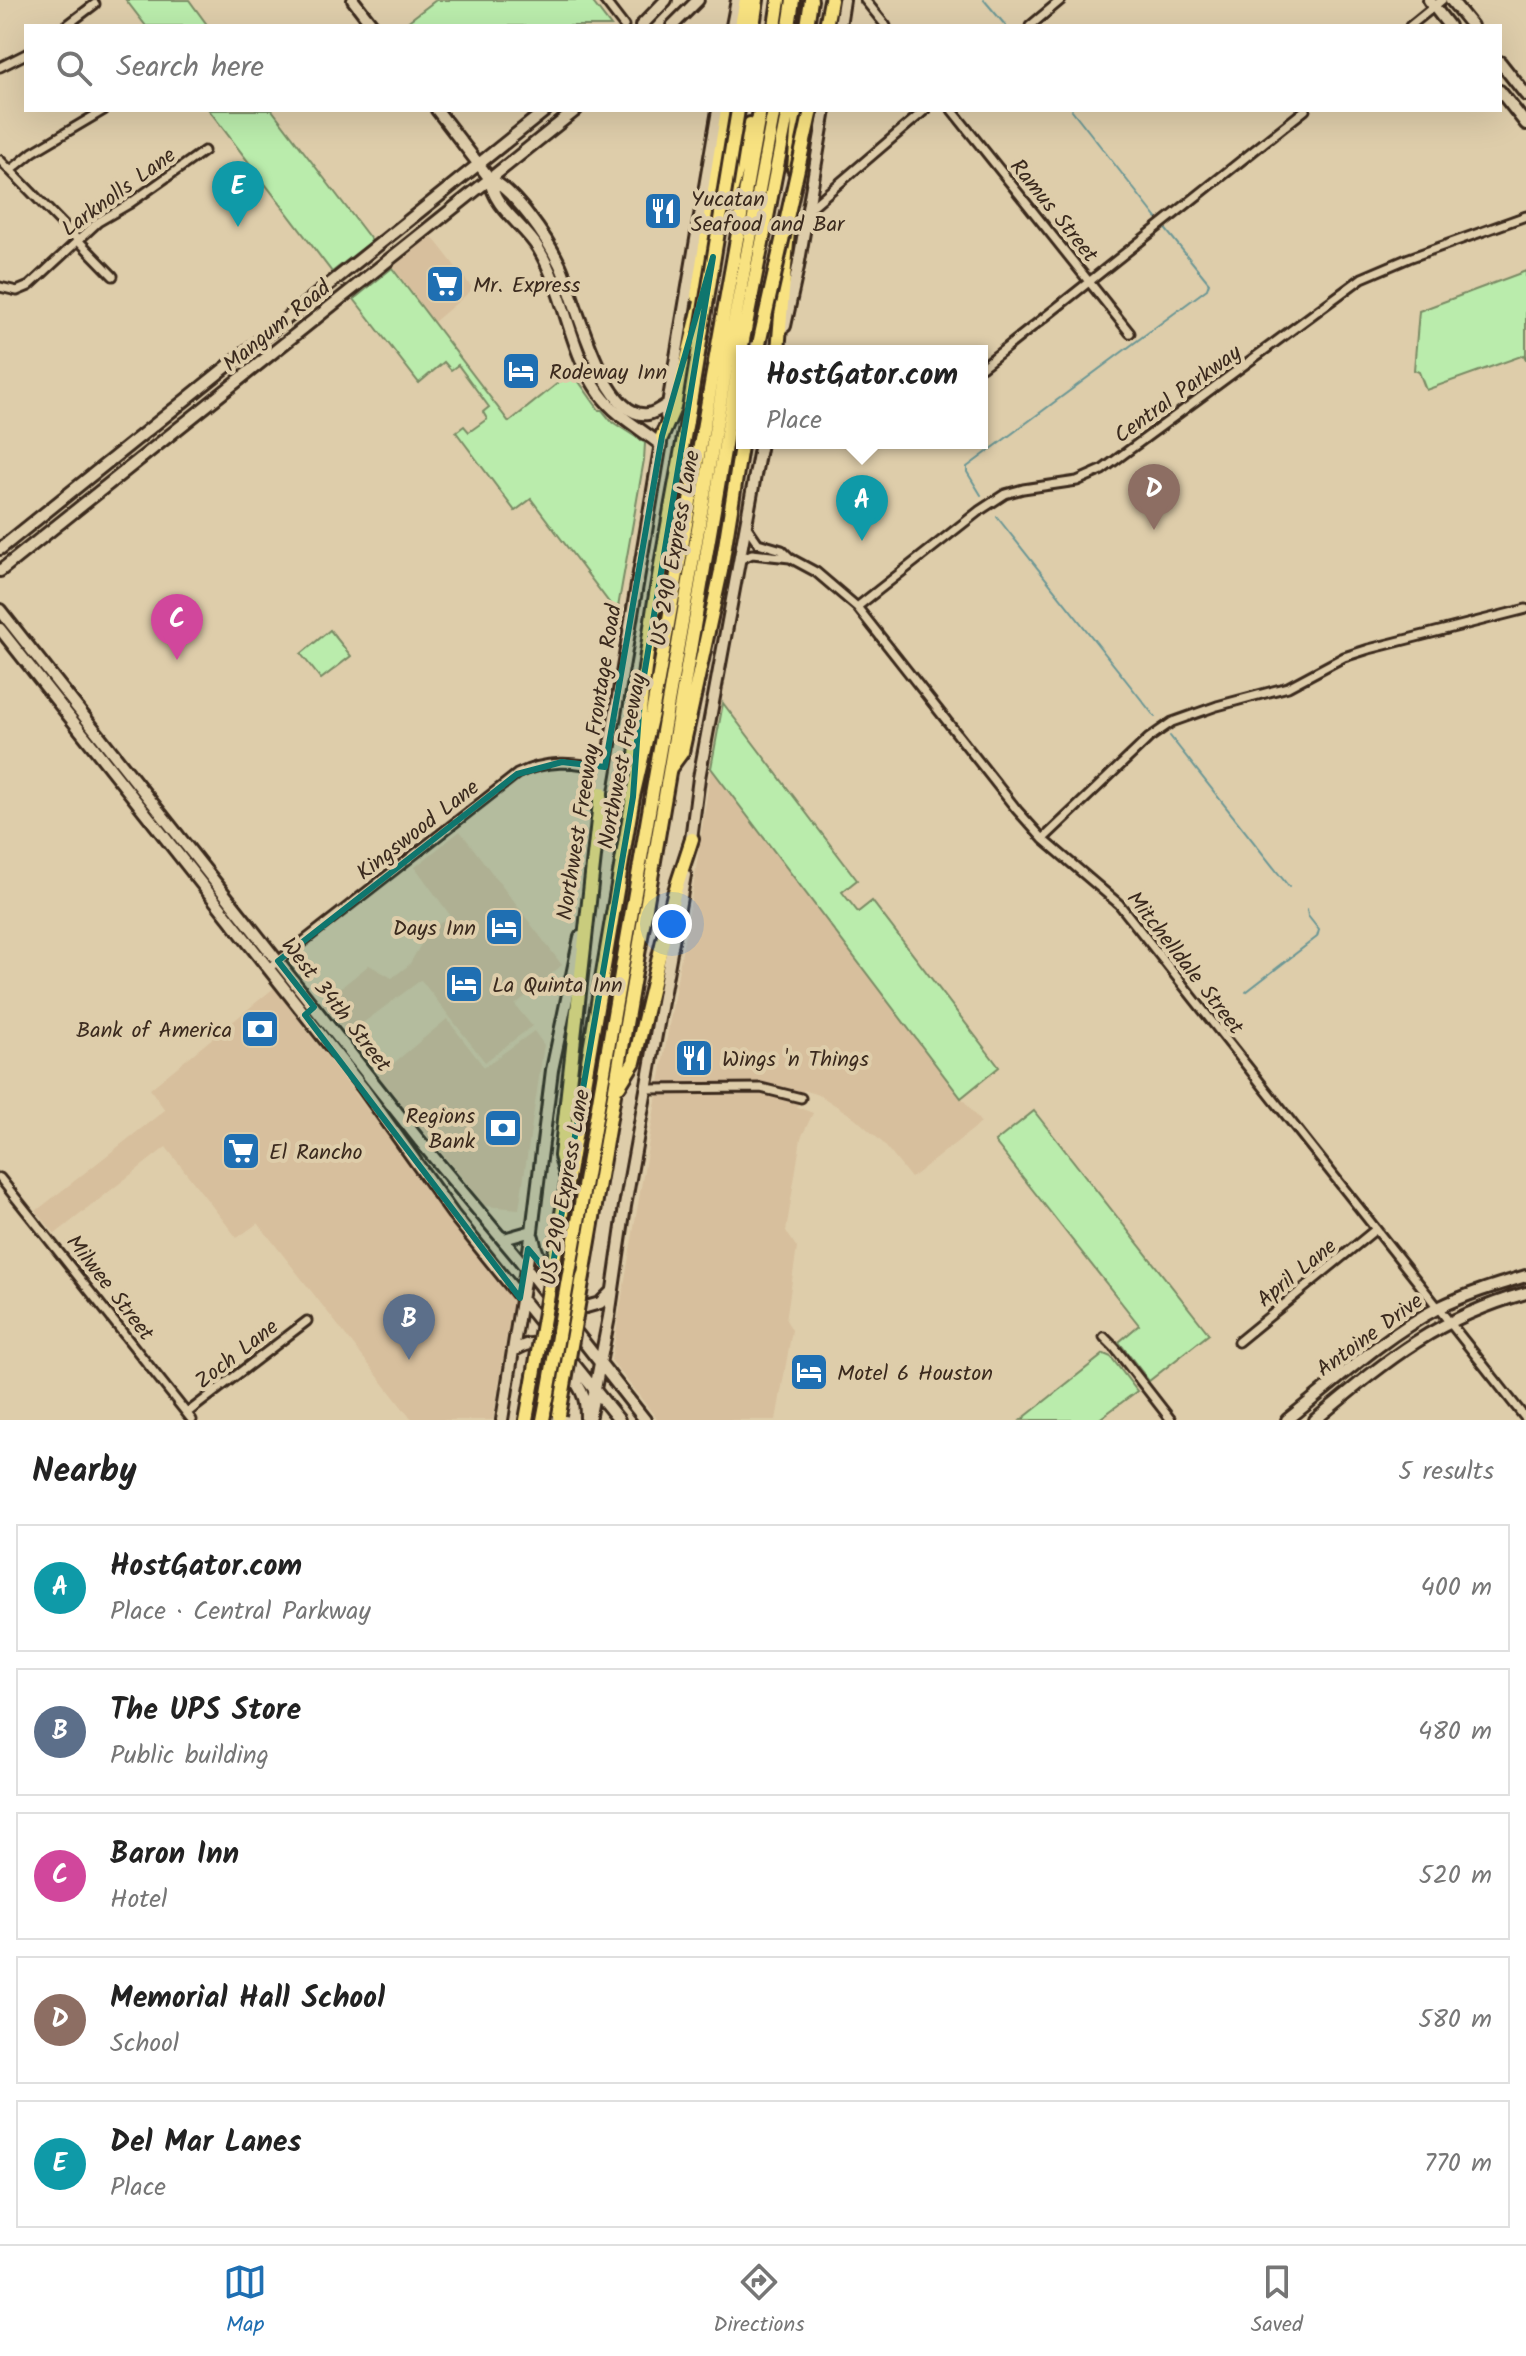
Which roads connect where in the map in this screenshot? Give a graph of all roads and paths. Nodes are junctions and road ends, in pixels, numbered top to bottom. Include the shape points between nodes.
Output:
1 (353, 0) edge
2 (604, 0) edge
3 (666, 0) edge
4 (698, 0) edge
5 (728, 0) edge
6 (746, 0) edge
7 (757, 0) edge
8 (779, 0) edge
9 (793, 0) edge
10 (811, 0) edge
11 (831, 0) edge
12 (844, 0) edge
13 (1061, 0) edge
14 (1451, 0) edge
15 (868, 1) edge
16 (1435, 2) edge
17 (95, 4) dead end
18 (736, 6) edge
19 (69, 24) edge
20 (371, 24) edge
21 (622, 24) edge
22 (643, 24) edge
23 (674, 24) edge
24 (741, 24) edge
25 (753, 24) edge
26 (775, 24) edge
27 (789, 24) edge
28 (807, 24) edge
29 (826, 24) edge
30 (840, 24) edge
31 (885, 24) edge
32 (1032, 24) edge
33 (1412, 24) edge
34 (1448, 24) edge
35 (1470, 24) edge
36 (24, 55) edge
37 (1502, 65) edge
38 (0, 67) edge
39 (1502, 94) edge
40 (1526, 95) edge
41 (101, 112) edge
42 (439, 112) edge
43 (544, 112) edge
44 (570, 112) edge
45 (718, 112) edge
46 (727, 112) edge
47 (738, 112) edge
48 (757, 112) edge
49 (758, 112) edge
50 (774, 112) edge
51 (788, 112) edge
52 (799, 112) edge
53 (811, 112) edge
54 (825, 112) edge
55 (923, 112) edge
56 (954, 112) edge
57 (1303, 112) edge
58 (1526, 124) edge
59 (204, 151) dead end
60 (0, 160) edge
61 (479, 165) junction
62 (11, 170) junction
63 (490, 179) junction
64 (808, 210) junction
65 (1526, 216) edge
66 (400, 228) junction
67 (78, 240) junction
68 (410, 242) junction
69 (113, 276) dead end
70 (1089, 282) junction
71 (0, 287) edge
72 (1130, 333) dead end
73 (691, 337) junction
74 (743, 345) edge
75 (758, 345) edge
76 (779, 345) edge
77 (779, 345) edge
78 (988, 362) edge
79 (736, 384) edge
80 (206, 385) junction
81 (217, 398) junction
82 (669, 403) junction
83 (662, 440) junction
84 (740, 449) edge
85 (760, 449) edge
86 (60, 500) junction
87 (71, 515) junction
88 (745, 524) junction
89 (0, 549) edge
90 (790, 558) junction
91 (739, 560) junction
92 (0, 571) edge
93 (857, 607) junction
94 (1526, 609) edge
95 (0, 610) edge
96 (0, 629) edge
97 (605, 769) junction
98 (670, 769) junction
99 (601, 793) junction
100 (633, 797) junction
101 (166, 818) junction
102 (156, 826) junction
103 (692, 839) junction
104 (1043, 839) junction
105 (278, 961) junction
106 (268, 969) junction
107 (314, 1007) junction
108 (305, 1015) junction
109 (646, 1089) junction
110 (615, 1092) junction
111 (801, 1098) dead end
112 (419, 1140) junction
113 (408, 1148) junction
114 (0, 1178) edge
115 (567, 1181) junction
116 (471, 1201) junction
117 (453, 1214) junction
118 (1376, 1229) junction
119 (532, 1231) junction
120 (498, 1235) junction
121 (525, 1267) junction
122 (1526, 1276) edge
123 (613, 1290) junction
124 (1526, 1293) edge
125 (520, 1298) junction
126 (1439, 1308) junction
127 (307, 1321) dead end
128 (1449, 1321) junction
129 (1104, 1337) dead end
130 (1238, 1342) dead end
131 (513, 1351) junction
132 (600, 1362) junction
133 (595, 1390) junction
134 (1324, 1391) junction
135 (1335, 1403) junction
136 (190, 1417) edge
137 (559, 1418) edge
138 (1526, 1419) edge
139 (502, 1420) edge
140 (526, 1420) edge
141 (543, 1420) edge
142 (588, 1420) edge
143 (619, 1420) edge
144 (645, 1420) edge
145 (1171, 1420) edge
146 (1287, 1420) edge
147 (1315, 1420) edge

1 - 20 main road
2 - 21 street
3 - 22 main road
4 - 23 main road
5 - 18 main road
6 - 24 highway
7 - 25 highway
8 - 26 highway
9 - 27 highway
10 - 28 highway
11 - 29 highway
12 - 30 main road
13 - 32 street
14 - 35 main road
15 - 31 street
16 - 33 street
16 - 34 main road
17 - 19 street
36 - 38 street
37 - 40 main road
39 - 58 main road
41 - 62 street
42 - 61 main road
43 - 61 main road, Mangum Road
44 - 63 main road, Mangum Road
45 - 82 main road, Northwest Freeway Frontage Road
46 - 73 highway
47 - 100 highway, bridge via 640,700
48 - 73 highway
49 - 100 highway, Northwest Freeway
50 - 141 highway, US 290 Express Lane, bridge
51 - 74 highway
52 - 76 highway
53 - 75 highway, bridge
54 - 64 main road
55 - 64 street
56 - 70 street, Ramus Street
57 - 70 street
59 - 67 street, Larknolls Lane
60 - 62 street
61 - 63 main road
61 - 66 main road, Mangum Road
62 - 67 street
63 - 68 main road, Mangum Road
63 - 82 main road via 501,184 559,262 601,377 620,401 647,415
63 - 83 main road via 491,192 536,245 556,281 588,377 612,410
64 - 77 main road
65 - 93 street, Central Parkway via 1362,278 1102,470 1077,481 1005,494
66 - 68 main road
66 - 80 main road, Mangum Road
67 - 69 street
67 - 71 street, Larknolls Lane via 29,286 17,291
68 - 81 main road, Mangum Road
70 - 72 street, Ramus Street
70 - 78 street
73 - 83 highway
79 - 98 highway
80 - 81 main road
80 - 86 main road, Mangum Road
81 - 87 main road, Mangum Road
82 - 83 main road, Northwest Freeway Frontage Road
83 - 97 main road, Northwest Freeway Frontage Road
84 - 98 highway via 712,616 682,752
85 - 88 main road
86 - 87 main road
86 - 89 main road, Mangum Road
87 - 92 main road, Mangum Road
88 - 90 street, Mitchelldale Street via 758,543
88 - 91 main road
90 - 91 street, Mitchelldale Street via 752,554
90 - 93 street, Mitchelldale Street via 816,572
91 - 103 main road
93 - 104 street, Mitchelldale Street
94 - 104 street via 1369,649 1288,687 1181,717 1149,738
95 - 101 main road, West 34th Street
96 - 102 main road, West 34th Street
97 - 99 main road, Northwest Freeway Frontage Road
97 - 105 street, Kingswood Lane via 562,762 517,774
98 - 110 highway
99 - 115 highway via 561,1156
99 - 119 main road, Northwest Freeway Frontage Road via 584,919 552,1070
100 - 115 highway, Northwest Freeway
101 - 102 main road
101 - 105 main road, West 34th Street
102 - 106 main road, West 34th Street
103 - 109 main road
103 - 110 highway via 634,1062
104 - 118 street, Mitchelldale Street via 1119,904
105 - 106 street, Kingswood Lane
105 - 107 main road, West 34th Street
106 - 108 main road, West 34th Street
107 - 108 main road
107 - 112 main road, West 34th Street
108 - 113 main road, West 34th Street
109 - 111 street via 761,1088
109 - 123 main road
110 - 137 highway, bridge
112 - 113 main road
112 - 116 main road, West 34th Street
113 - 117 main road, West 34th Street
114 - 136 street, Milwee Street
115 - 140 highway, Northwest Freeway, bridge
116 - 117 main road
116 - 120 main road, West 34th Street
117 - 125 main road, West 34th Street
118 - 126 street, Mitchelldale Street
118 - 130 street, April Lane
119 - 120 main road via 504,1239
119 - 121 main road, Northwest Freeway Frontage Road
119 - 123 main road via 539,1261 571,1297 586,1307 600,1303
120 - 121 main road, West 34th Street
121 - 125 main road, Northwest Freeway Frontage Road
121 - 132 main road, West 34th Street
122 - 126 main road, Antoine Drive
123 - 132 main road
124 - 128 main road, Antoine Drive
125 - 131 main road, Northwest Freeway Frontage Road
125 - 133 main road, West 34th Street
126 - 128 street, Mitchelldale Street
126 - 134 main road, Antoine Drive
127 - 136 street, Zoch Lane
128 - 135 main road, Antoine Drive via 1400,1351
128 - 138 street, Mitchelldale Street
129 - 145 street
131 - 139 main road, Northwest Freeway Frontage Road
131 - 142 main road via 537,1345 558,1361 579,1386
132 - 133 main road
132 - 144 main road, West 34th Street
133 - 142 main road
133 - 143 main road, West 34th Street
134 - 135 main road
134 - 146 main road, Antoine Drive
135 - 147 main road, Antoine Drive

